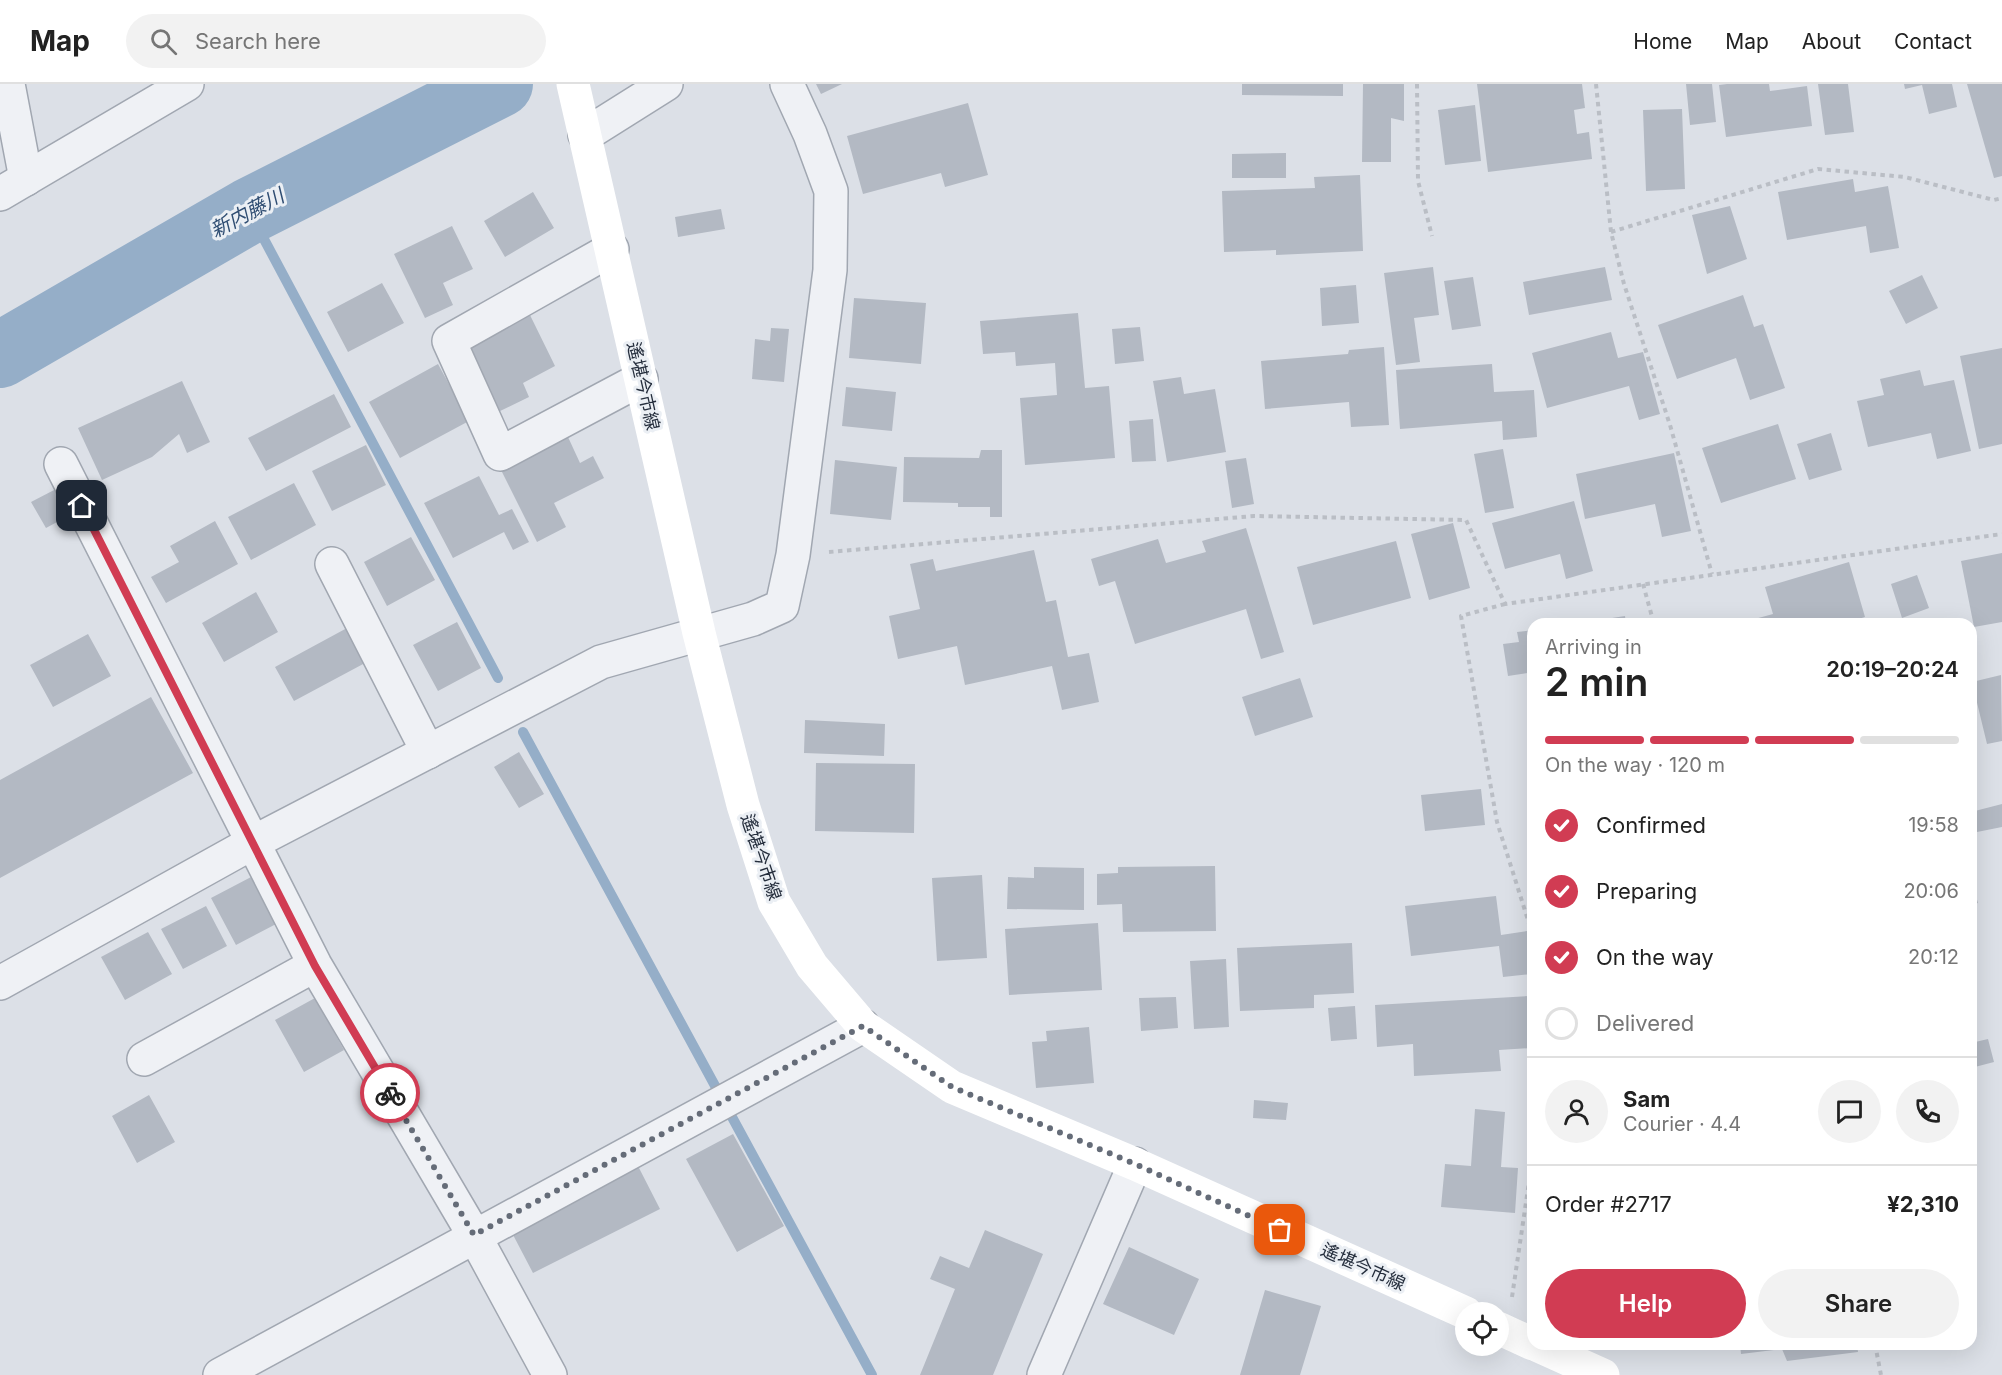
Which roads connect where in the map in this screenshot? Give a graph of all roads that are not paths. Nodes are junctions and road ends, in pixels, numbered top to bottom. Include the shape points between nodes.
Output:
1 (8, 84) edge
2 (187, 84) edge
3 (573, 84) edge
4 (666, 84) edge
5 (787, 84) edge
6 (152, 94) edge
7 (584, 127) junction
8 (13, 187) edge
9 (612, 249) junction
10 (641, 379) junction
11 (61, 464) dead end
12 (332, 564) dead end
13 (699, 633) junction
14 (428, 752) junction
15 (252, 843) junction
16 (315, 966) junction
17 (0, 983) edge
18 (863, 1026) junction
19 (144, 1059) dead end
20 (1135, 1164) junction
21 (474, 1235) junction
22 (1455, 1308) edge
23 (1547, 1350) edge
24 (220, 1375) edge
25 (550, 1375) edge
26 (1044, 1375) edge
27 (1603, 1375) edge

1 - 8 street
2 - 6 street
3 - 7 main road, 遙堪今市線
4 - 7 street
5 - 13 street via 831,191 830,270 793,555 782,606 753,620
6 - 8 street
7 - 9 main road, 遙堪今市線
9 - 10 main road, 遙堪今市線
9 - 10 street via 449,341 500,454
10 - 13 main road, 遙堪今市線
11 - 15 street
12 - 14 street
13 - 14 street via 601,662
13 - 18 main road, 遙堪今市線 via 743,805 774,902 812,966
14 - 15 street
15 - 16 street
15 - 17 street
16 - 19 street
16 - 21 street
18 - 20 main road, 遙堪今市線 via 952,1087
18 - 21 street
20 - 22 main road, 遙堪今市線
20 - 26 street
21 - 24 street
21 - 25 street
23 - 27 main road

